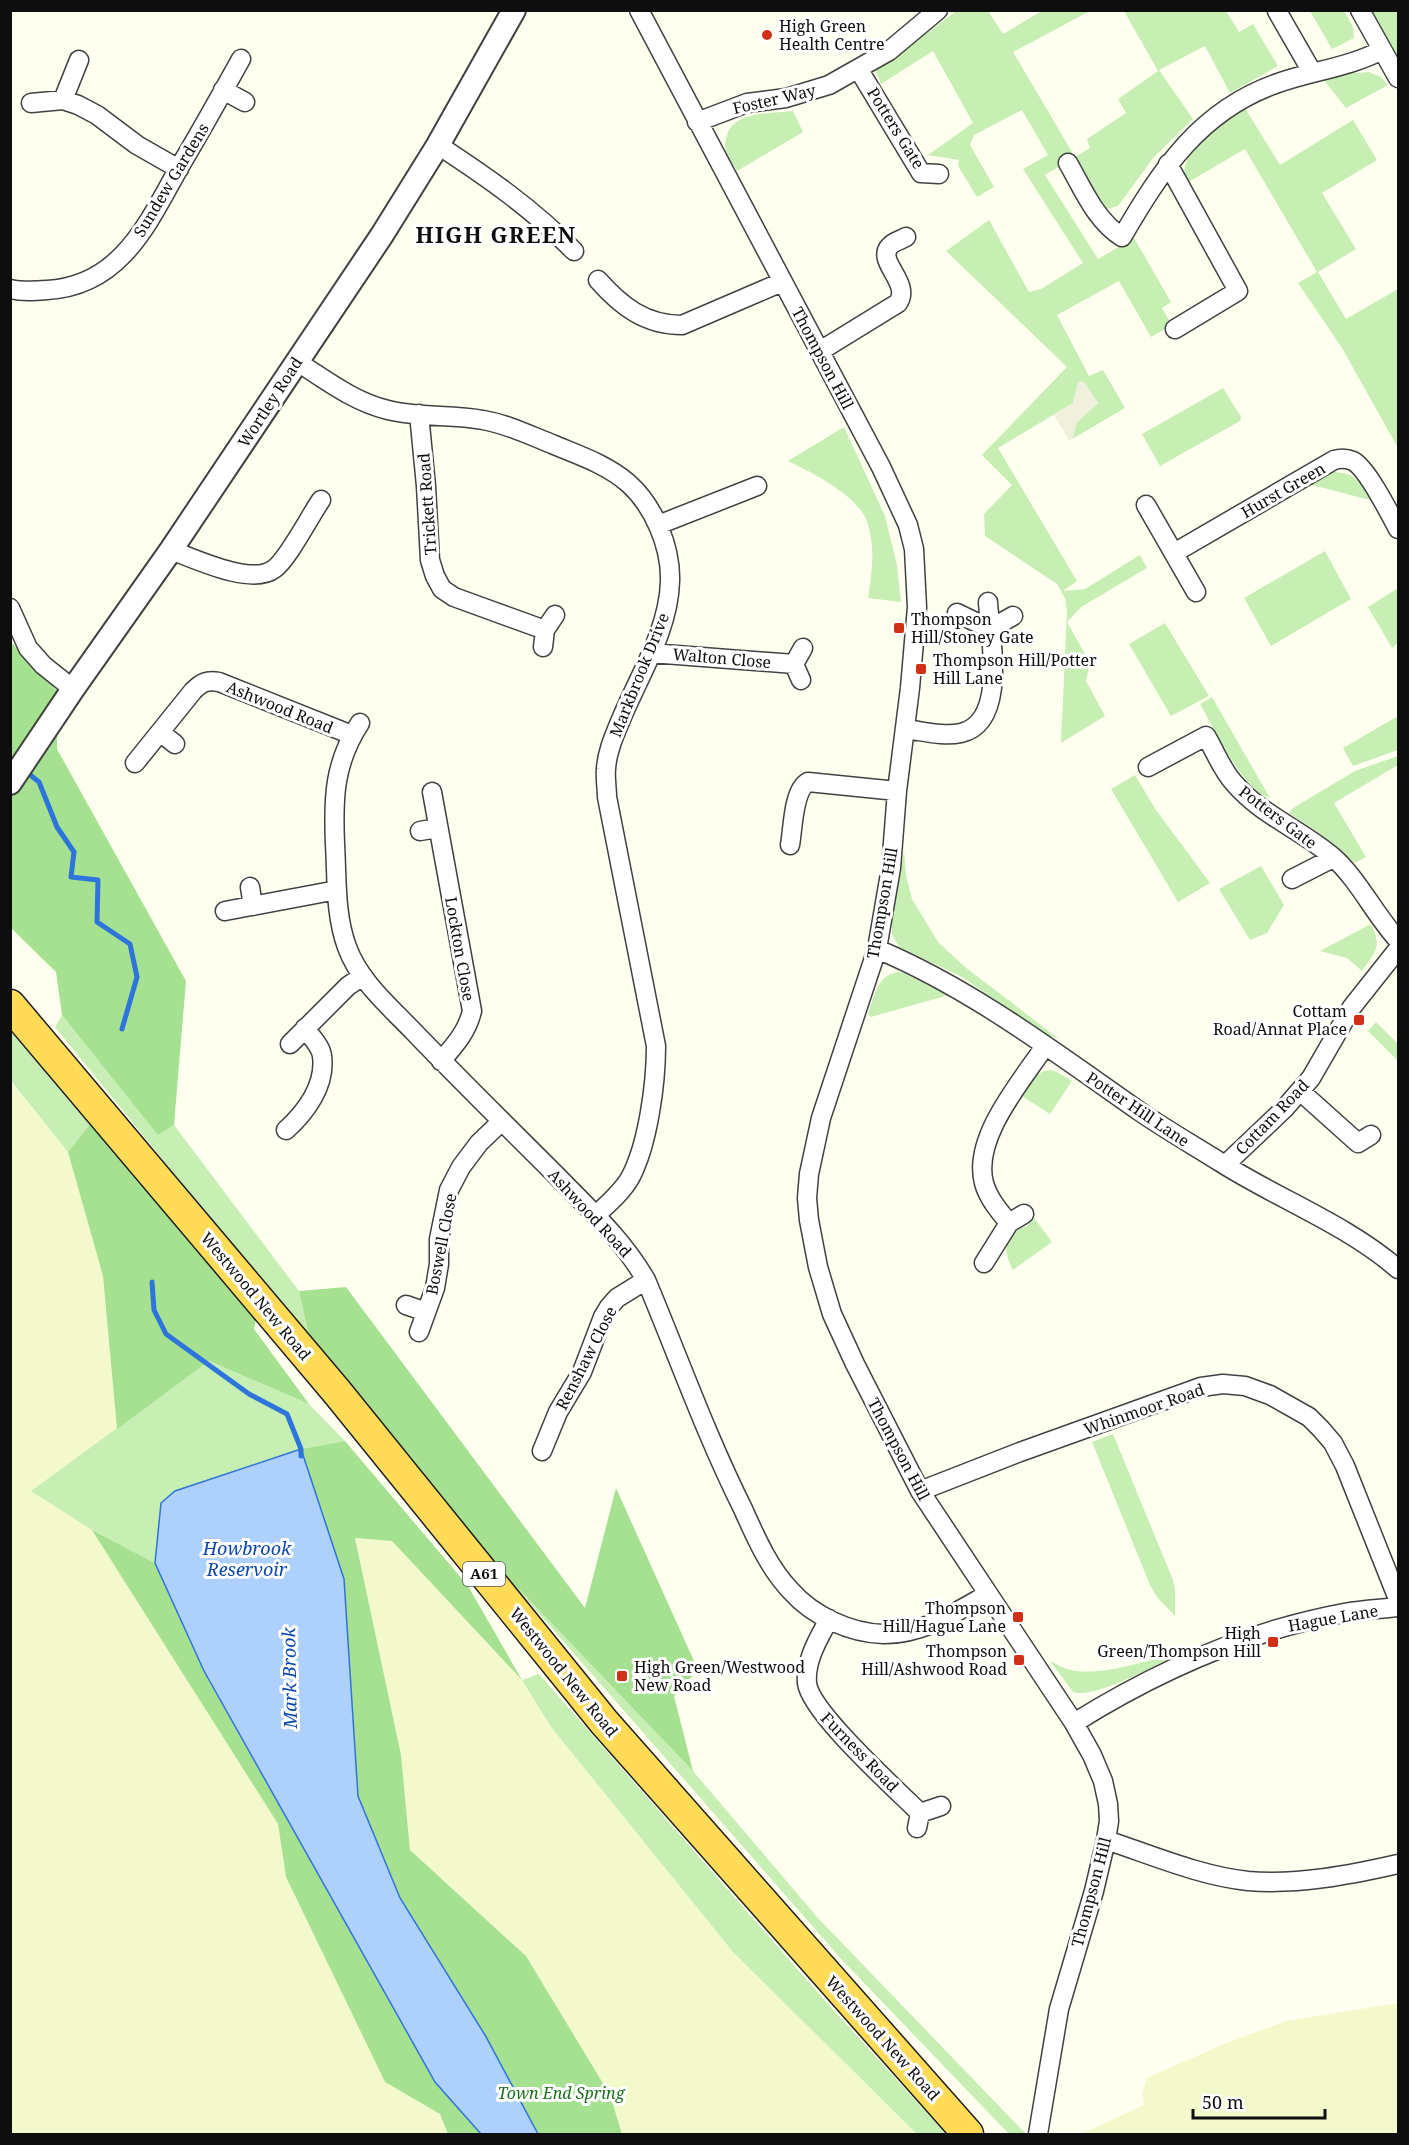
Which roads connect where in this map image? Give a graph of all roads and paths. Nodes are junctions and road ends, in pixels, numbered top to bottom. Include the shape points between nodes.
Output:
1 (514, 10) edge
2 (639, 10) edge
3 (938, 10) edge
4 (1360, 10) edge
5 (1277, 11) edge
6 (1382, 50) junction
7 (241, 59) dead end
8 (79, 60) dead end
9 (859, 70) junction
10 (1312, 72) junction
11 (1398, 78) edge
12 (223, 90) junction
13 (63, 100) junction
14 (245, 102) dead end
15 (31, 103) dead end
16 (697, 122) junction
17 (438, 145) junction
18 (1068, 163) dead end
19 (1168, 164) junction
20 (179, 169) junction
21 (939, 174) dead end
22 (906, 237) dead end
23 (574, 251) dead end
24 (598, 280) dead end
25 (782, 282) junction
26 (10, 289) edge
27 (1175, 329) dead end
28 (819, 351) junction
29 (296, 361) junction
30 (419, 414) junction
31 (758, 486) dead end
32 (321, 500) dead end
33 (1146, 505) dead end
34 (658, 525) junction
35 (1398, 530) edge
36 (171, 550) junction
37 (1174, 553) junction
38 (1196, 592) dead end
39 (988, 602) dead end
40 (10, 609) edge
41 (957, 613) dead end
42 (1012, 615) dead end
43 (990, 629) junction
44 (548, 631) dead end
45 (803, 648) dead end
46 (651, 653) junction
47 (73, 689) junction
48 (905, 729) junction
49 (160, 732) junction
50 (175, 744) dead end
51 (135, 763) dead end
52 (1148, 767) dead end
53 (10, 783) edge
54 (897, 791) junction
55 (432, 792) dead end
56 (790, 845) dead end
57 (1333, 858) junction
58 (1292, 879) dead end
59 (250, 887) dead end
60 (337, 890) junction
61 (253, 906) junction
62 (225, 911) dead end
63 (1398, 940) edge
64 (1398, 949) edge
65 (877, 950) junction
66 (363, 976) junction
67 (10, 1005) edge
68 (305, 1028) junction
69 (290, 1044) dead end
70 (1045, 1046) junction
71 (441, 1061) junction
72 (1300, 1091) junction
73 (502, 1121) junction
74 (286, 1130) dead end
75 (1371, 1135) dead end
76 (1225, 1165) junction
77 (596, 1215) junction
78 (984, 1263) dead end
79 (1398, 1269) edge
80 (646, 1280) junction
81 (406, 1305) dead end
82 (426, 1312) junction
83 (419, 1332) dead end
84 (542, 1451) dead end
85 (920, 1491) junction
86 (988, 1594) junction
87 (1398, 1599) edge
88 (1398, 1607) edge
89 (829, 1619) junction
90 (1074, 1723) junction
91 (941, 1806) dead end
92 (1106, 1840) junction
93 (1398, 1864) edge
94 (968, 2134) edge
95 (1038, 2134) edge

1 - 17 street, Wortley Road
2 - 16 street, Thompson Hill
3 - 9 street, Foster Way via 889,51
4 - 6 street
5 - 10 street
6 - 10 street via 1359,61
6 - 11 street
7 - 12 street, Sundew Gardens
8 - 13 street
9 - 16 street, Foster Way via 807,93 747,104
9 - 21 street, Potters Gate via 921,173
10 - 19 street via 1249,95 1198,131
12 - 14 street
12 - 20 street, Sundew Gardens
13 - 15 street
13 - 20 street via 97,115 137,145
16 - 25 street, Thompson Hill
17 - 23 street via 519,201
17 - 29 street, Wortley Road
18 - 19 street via 1096,213 1122,237
19 - 27 street via 1238,291
20 - 26 street, Sundew Gardens via 135,242 107,270 65,288
22 - 28 street via 886,253 902,287 898,303
24 - 25 street via 631,312 666,325 682,325
25 - 28 street, Thompson Hill
28 - 48 street, Thompson Hill via 885,476 908,525 914,549 917,607
29 - 30 street, Markbrook Drive via 368,404
29 - 36 street, Wortley Road
30 - 34 street, Markbrook Drive via 485,420 594,462 629,484
30 - 44 street, Trickett Road via 430,560 438,583 454,597
31 - 34 street
32 - 36 street via 284,557 264,575 236,572
33 - 37 street
34 - 46 street, Markbrook Drive via 670,580 666,613
35 - 37 street, Hurst Green via 1365,473 1345,458 1334,460
36 - 47 street, Wortley Road
37 - 38 street
39 - 43 street
40 - 47 street via 28,648
41 - 43 street
42 - 43 street
43 - 48 street via 992,696 977,725 962,733 946,734
45 - 46 street, Walton Close via 797,672
46 - 77 street, Markbrook Drive via 611,742 606,768 607,796 656,1046 655,1085 636,1165 611,1202
47 - 53 street, Wortley Road
48 - 54 street, Thompson Hill
49 - 50 street
49 - 51 street, Ashwood Road
49 - 60 street, Ashwood Road via 193,691 208,680 356,729 335,783
52 - 57 street, Potters Gate via 1206,736 1229,777 1247,796
54 - 56 street via 808,782 798,794
54 - 65 street, Thompson Hill via 891,868
55 - 71 street, Lockton Close via 429,829 472,1011 462,1037
57 - 58 street, Potters Gate
57 - 63 street, Potters Gate
59 - 61 street
60 - 61 street
60 - 66 street, Ashwood Road via 342,932
61 - 62 street
64 - 72 street, Cottam Road via 1352,1007
65 - 70 street, Potter Hill Lane via 966,994
65 - 85 street, Thompson Hill via 821,1118 807,1198 813,1245 832,1314
66 - 68 street
66 - 71 street, Ashwood Road
67 - 94 highway, Westwood New Road / A61 via 337,1392 604,1722
68 - 69 street
68 - 74 street via 318,1045 322,1067 307,1109
70 - 76 street, Potter Hill Lane
70 - 78 street via 998,1118 983,1153 984,1183 989,1196 1016,1218
71 - 73 street, Ashwood Road
72 - 75 street via 1358,1143
72 - 76 street, Cottam Road
73 - 77 street, Ashwood Road
73 - 82 street, Boswell Close via 479,1143 449,1190 435,1287
76 - 79 street, Potter Hill Lane via 1360,1241
77 - 80 street, Ashwood Road
80 - 84 street, Renshaw Close via 609,1307
80 - 89 street, Ashwood Road via 721,1465 764,1552 791,1592
81 - 82 street, Boswell Close
82 - 83 street, Boswell Close
85 - 86 street, Thompson Hill
85 - 87 street, Whinmoor Road via 1170,1397 1201,1387 1245,1386 1309,1417 1333,1443
86 - 89 street, Ashwood Road via 950,1616 905,1632 861,1631
86 - 90 street, Thompson Hill
88 - 90 street, Hague Lane via 1346,1612 1260,1634 1193,1659 1132,1688
89 - 91 street, Furness Road via 809,1664 807,1686 811,1696 919,1821
90 - 92 street, Thompson Hill via 1103,1781 1108,1804
92 - 93 street via 1183,1866 1246,1881 1296,1881
92 - 95 street, Thompson Hill via 1059,2009

